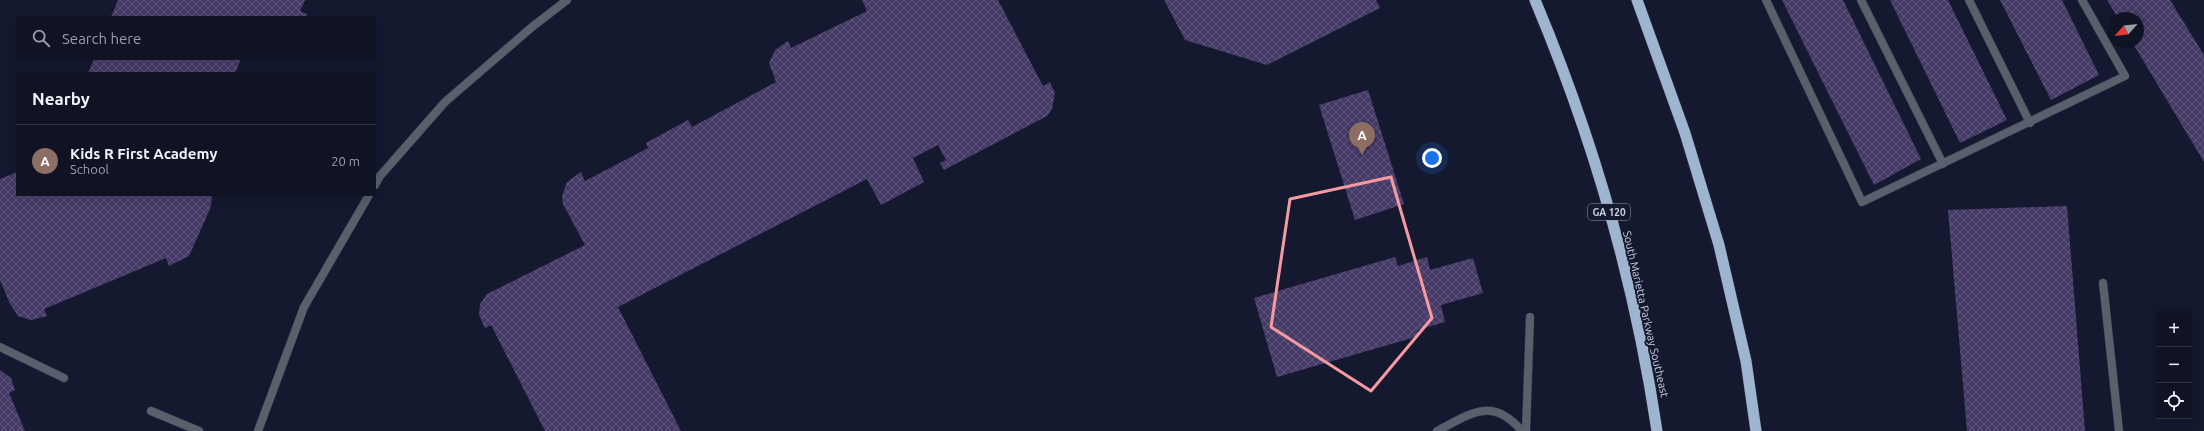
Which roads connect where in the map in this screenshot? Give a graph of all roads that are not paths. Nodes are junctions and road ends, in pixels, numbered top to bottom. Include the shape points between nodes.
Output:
1 (567, 0) edge
2 (1535, 0) edge
3 (1637, 0) edge
4 (1766, 0) edge
5 (1861, 0) edge
6 (1969, 0) edge
7 (2082, 0) edge
8 (2030, 123) junction
9 (1943, 164) junction
10 (376, 183) edge
11 (368, 196) edge
12 (2103, 283) dead end
13 (1530, 317) dead end
14 (0, 347) edge
15 (64, 378) dead end
16 (152, 412) dead end
17 (199, 431) edge
18 (258, 431) edge
19 (1437, 431) edge
20 (1522, 431) edge
21 (1526, 431) edge
22 (1658, 431) edge
23 (1756, 431) edge
24 (2119, 431) edge

1 - 10 street via 445,102
2 - 22 highway, South Marietta Parkway Southeast / GA 120 via 1558,54 1593,157 1625,266 1648,370
3 - 23 highway via 1685,133 1719,245 1746,361
4 - 9 street via 1862,202
5 - 9 street
6 - 8 street
7 - 8 street via 2125,76
8 - 9 street
11 - 18 street via 304,307
12 - 24 street
13 - 21 street
14 - 15 street
16 - 17 street
19 - 20 street via 1486,410 1496,410 1511,418

